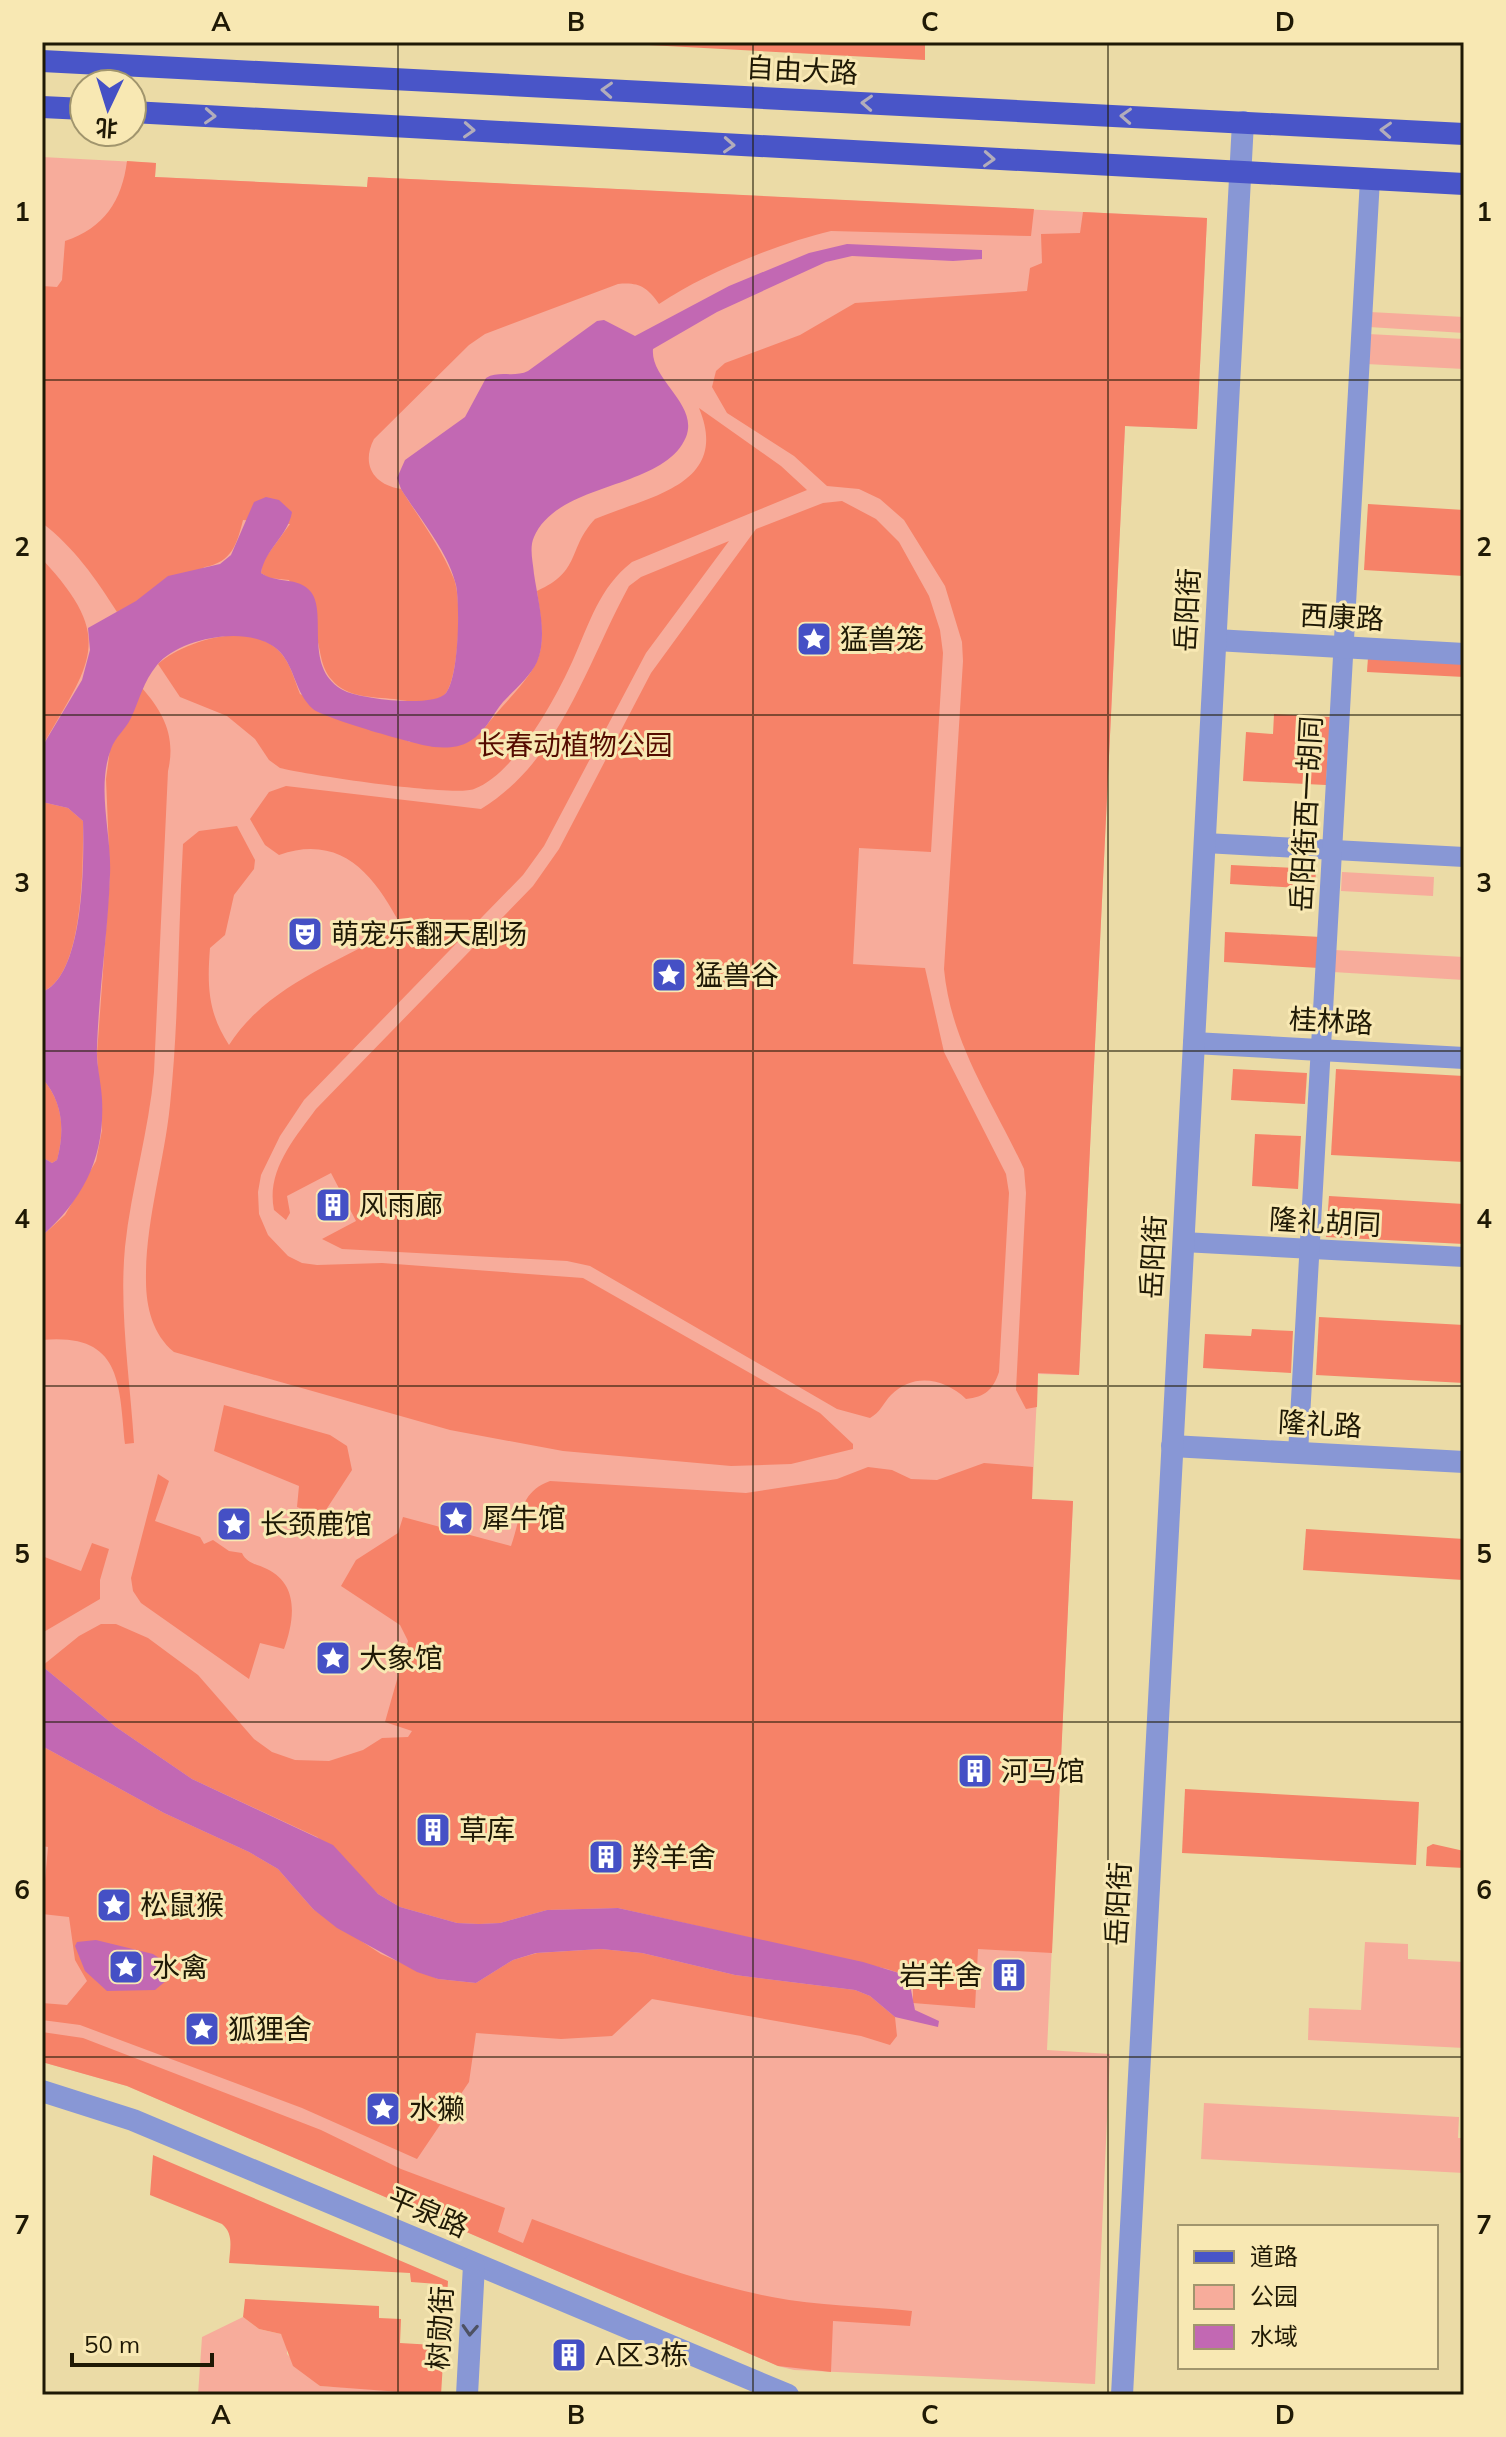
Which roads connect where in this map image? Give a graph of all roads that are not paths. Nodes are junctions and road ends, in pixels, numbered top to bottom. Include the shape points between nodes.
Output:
1 (42, 61) edge
2 (42, 107) edge
3 (68, 108) edge
4 (148, 113) edge
5 (1243, 122) junction
6 (1464, 134) edge
7 (1241, 173) junction
8 (1370, 179) junction
9 (1464, 184) edge
10 (1216, 640) junction
11 (1344, 648) junction
12 (1464, 654) edge
13 (1205, 843) junction
14 (1332, 850) junction
15 (1464, 857) edge
16 (1194, 1043) junction
17 (1321, 1050) junction
18 (1464, 1058) edge
19 (1183, 1242) junction
20 (1309, 1249) junction
21 (1464, 1257) edge
22 (1172, 1446) junction
23 (1298, 1453) junction
24 (1464, 1462) edge
25 (42, 2091) edge
26 (474, 2265) junction
27 (467, 2395) edge
28 (788, 2395) edge
29 (1122, 2395) edge

5 -> 1 main road, 自由大路
2 - 3 main road
4 -> 7 main road
6 -> 5 main road, 自由大路
5 - 7 street, 岳阳街
7 - 8 main road
7 - 10 street, 岳阳街
8 - 9 main road
8 - 11 street, 岳阳街西一胡同
10 - 11 street, 西康路
10 - 13 street, 岳阳街
11 - 12 street, 西康路
11 - 14 street, 岳阳街西一胡同
13 - 14 street
13 - 16 street, 岳阳街
14 - 15 street
14 - 17 street, 岳阳街西一胡同
16 - 17 street, 桂林路
16 - 19 street, 岳阳街
17 - 18 street, 桂林路
17 - 20 street, 岳阳街西一胡同
19 - 20 street, 隆礼胡同
19 - 22 street, 岳阳街
20 - 21 street, 隆礼胡同
20 - 23 street, 岳阳街西一胡同
22 - 23 street, 隆礼路
22 - 29 street, 岳阳街
23 - 24 street, 隆礼路
25 - 26 street, 平泉路 via 133,2120
26 -> 27 street, 树勋街
26 - 28 street, 平泉路

